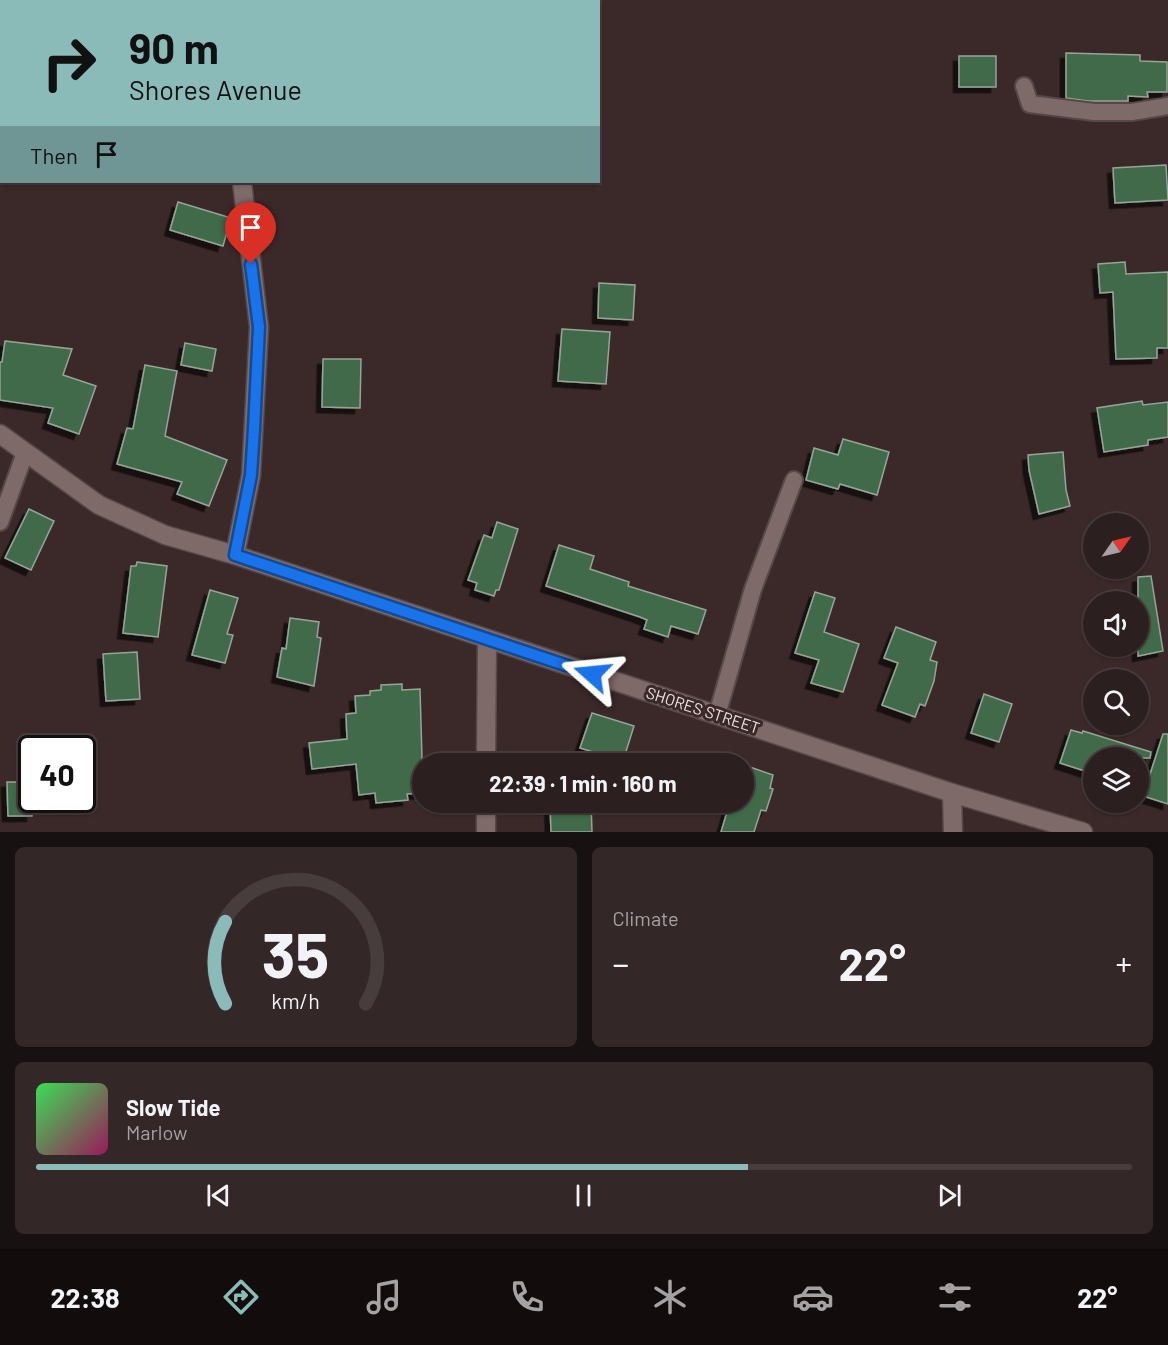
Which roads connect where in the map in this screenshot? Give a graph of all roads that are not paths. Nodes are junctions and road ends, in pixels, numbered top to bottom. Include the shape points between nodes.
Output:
1 (1023, 86) dead end
2 (1168, 106) edge
3 (242, 183) edge
4 (0, 435) edge
5 (25, 453) junction
6 (794, 480) dead end
7 (0, 522) edge
8 (235, 555) junction
9 (487, 639) junction
10 (717, 715) junction
11 (486, 753) edge
12 (952, 793) junction
13 (486, 813) edge
14 (486, 832) edge
15 (954, 832) edge
16 (1083, 832) edge

1 - 2 lane via 1030,104 1094,112 1132,112
3 - 8 street via 259,327 251,475
4 - 5 street, SHORES STREET
5 - 7 lane
5 - 8 street, SHORES STREET via 76,490 121,515 165,535
6 - 10 lane via 753,589
8 - 9 street, SHORES STREET
9 - 10 street, SHORES STREET
9 - 11 street
10 - 12 street, SHORES STREET
12 - 15 street
12 - 16 street, SHORES STREET
13 - 14 street

